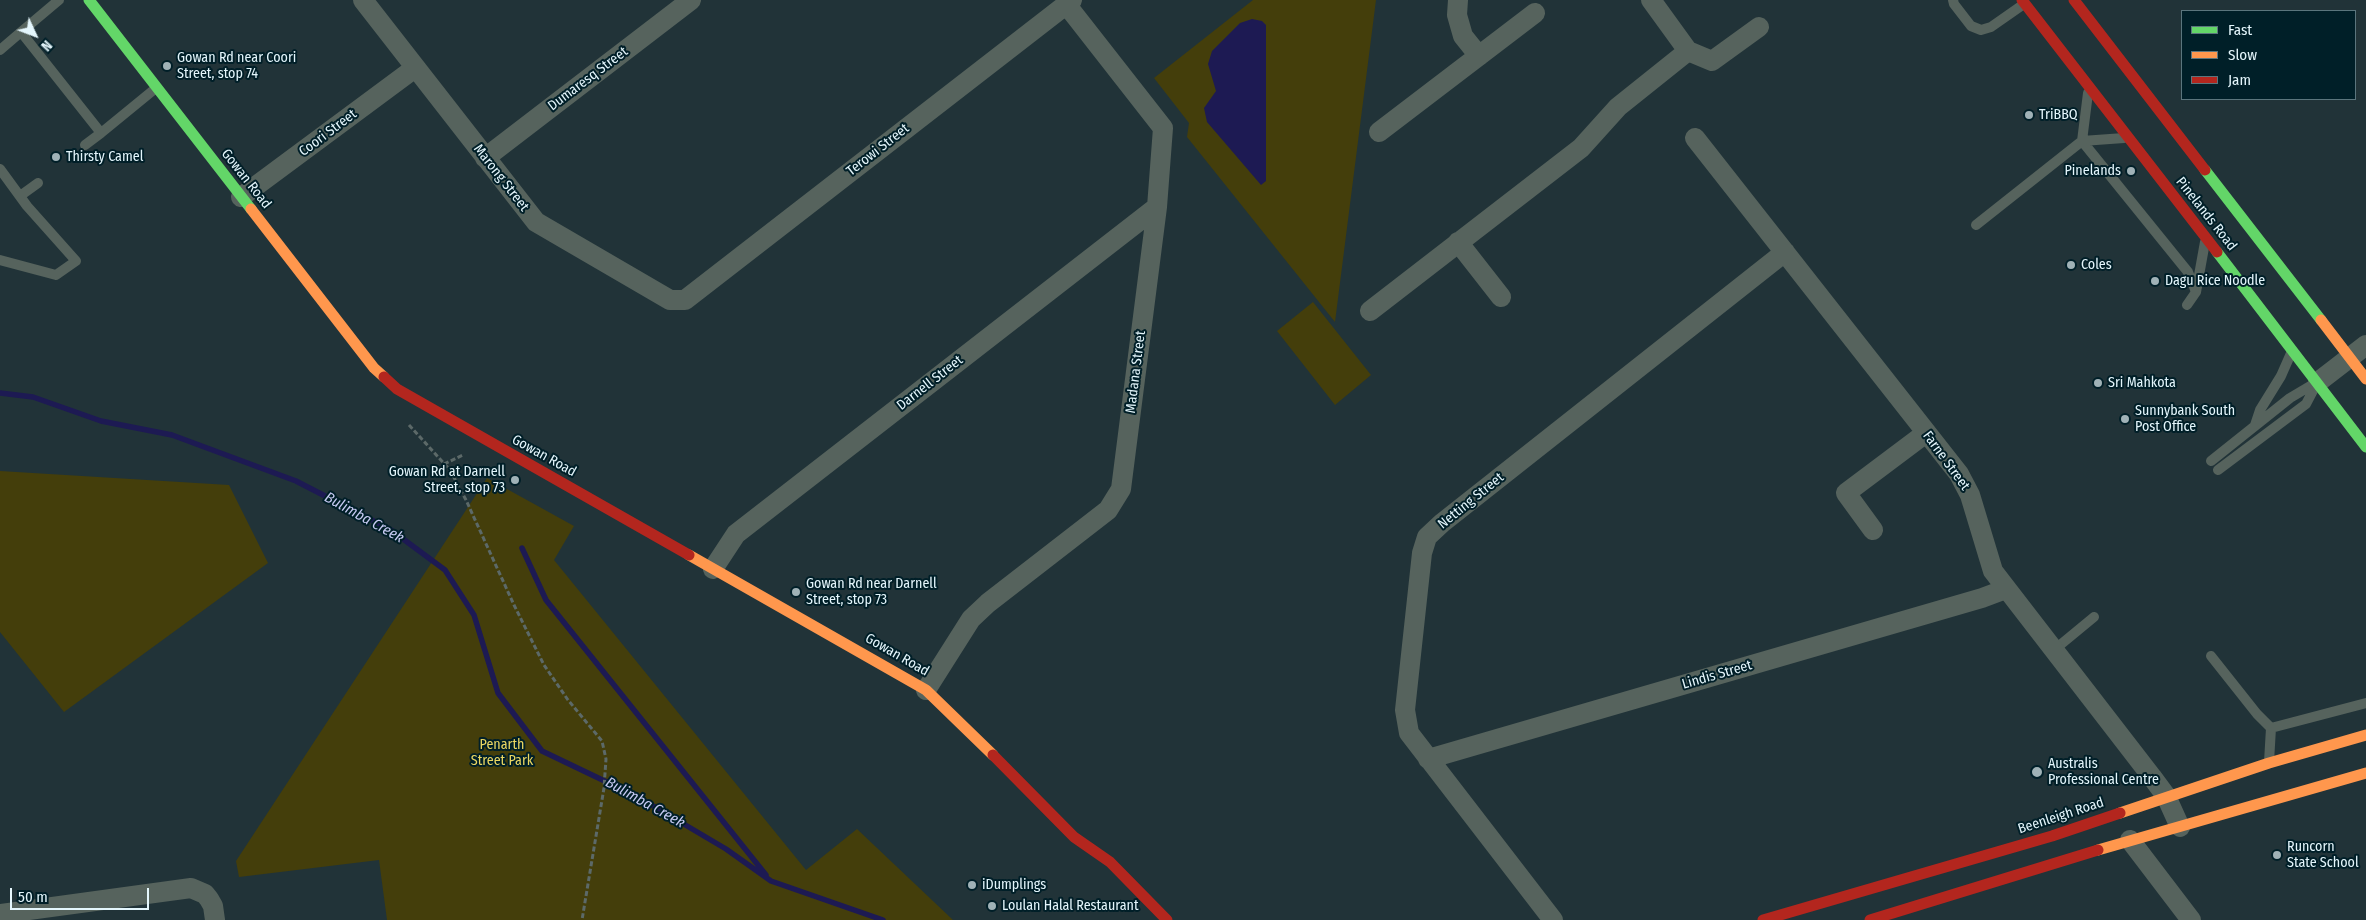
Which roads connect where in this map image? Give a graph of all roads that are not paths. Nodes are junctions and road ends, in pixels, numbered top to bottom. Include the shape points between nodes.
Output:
1 (59, 0) edge
2 (89, 0) edge
3 (363, 0) edge
4 (691, 0) edge
5 (1458, 0) edge
6 (1651, 0) edge
7 (1953, 0) edge
8 (2074, 0) edge
9 (1069, 2) edge
10 (2023, 2) edge
11 (1536, 12) dead end
12 (1759, 27) dead end
13 (21, 32) junction
14 (0, 50) edge
15 (1688, 51) junction
16 (1480, 56) junction
17 (415, 68) junction
18 (156, 88) junction
19 (2089, 89) junction
20 (101, 132) junction
21 (1379, 132) dead end
22 (1695, 138) dead end
23 (2127, 138) junction
24 (2082, 141) junction
25 (85, 146) dead end
26 (485, 158) junction
27 (0, 169) edge
28 (38, 183) dead end
29 (20, 196) junction
30 (241, 197) junction
31 (1157, 207) junction
32 (1976, 225) dead end
33 (2206, 239) junction
34 (1458, 242) junction
35 (1786, 252) junction
36 (0, 260) edge
37 (2196, 292) junction
38 (1501, 297) dead end
39 (685, 300) joint
40 (2187, 305) dead end
41 (1370, 311) dead end
42 (2366, 345) edge
43 (2293, 349) junction
44 (2349, 358) junction
45 (2366, 379) edge
46 (2318, 382) junction
47 (2255, 426) junction
48 (1926, 433) junction
49 (2366, 446) edge
50 (2211, 461) dead end
51 (2218, 470) dead end
52 (1873, 530) dead end
53 (713, 569) junction
54 (2006, 589) junction
55 (2094, 617) dead end
56 (2054, 650) junction
57 (2211, 656) dead end
58 (926, 690) junction
59 (2366, 703) edge
60 (2272, 728) junction
61 (2366, 735) edge
62 (1428, 759) junction
63 (2269, 763) junction
64 (2366, 773) edge
65 (2166, 796) junction
66 (2180, 827) junction
67 (1074, 838) junction
68 (2130, 840) junction
69 (1095, 866) dead end
70 (0, 914) edge
71 (215, 920) edge
72 (1167, 920) edge
73 (1553, 920) edge
74 (1763, 920) edge
75 (1870, 920) edge
76 (2191, 920) edge

1 - 13 lane
2 - 18 main road, Gowan Road
3 - 17 street, Marong Street
4 - 26 street, Dumaresq Street
5 - 16 street via 1457,15 1463,36
6 - 15 street
7 - 10 lane via 1971,26 1981,30
8 - 44 main road, Pinelands Road
9 - 31 street, Madana Street via 1162,128
9 - 39 street, Terowi Street
10 - 19 main road, Pinelands Road
11 - 16 street
12 - 15 street via 1712,61
13 - 14 lane
13 - 20 lane
15 - 34 street via 1618,107 1581,148
16 - 21 street
17 - 26 street, Marong Street
17 - 30 street, Coori Street
18 - 20 lane
18 - 30 main road, Gowan Road
19 - 23 main road, Pinelands Road
19 - 24 lane
20 - 25 lane
22 - 35 street, Farne Street
23 - 24 lane
23 - 33 main road, Pinelands Road
24 - 32 lane
24 - 37 lane via 2184,268
26 - 39 street, Marong Street via 536,222 670,300
27 - 29 lane
28 - 29 lane
29 - 36 lane via 76,261 56,275
30 - 53 main road, Gowan Road via 374,368 397,389
31 - 53 street, Darnell Street via 736,534
31 - 58 street, Madana Street via 1121,489 1108,510 988,602 972,619
33 - 37 lane
33 - 43 main road, Pinelands Road
34 - 38 street
34 - 41 street
35 - 48 street, Farne Street
35 - 62 street, Netting Street via 1428,537 1422,553 1405,710 1409,733
37 - 40 lane
42 - 44 street
43 - 46 main road, Pinelands Road
43 - 47 lane via 2260,410
44 - 45 main road, Pinelands Road
44 - 46 street
46 - 47 lane
46 - 49 main road, Pinelands Road
46 - 51 lane via 2306,404
47 - 50 lane
48 - 52 street via 1846,494
48 - 54 street, Farne Street via 1959,474 1970,495 1993,571
53 - 58 main road, Gowan Road
54 - 56 street, Farne Street
54 - 62 street, Lindis Street
55 - 56 lane
56 - 65 street, Farne Street
57 - 60 lane
58 - 67 main road, Gowan Road
59 - 60 lane
60 - 63 lane
61 - 63 main road, Beenleigh Road
62 - 73 street, Netting Street
63 - 65 main road, Beenleigh Road
64 - 66 main road
65 - 66 street, Farne Street
65 - 74 main road, Beenleigh Road via 2052,836
66 - 68 main road
67 - 69 main road, Gowan Road
67 - 72 main road, Gowan Road via 1110,862
68 - 75 main road
68 - 76 street
70 - 71 street via 191,888 209,899

